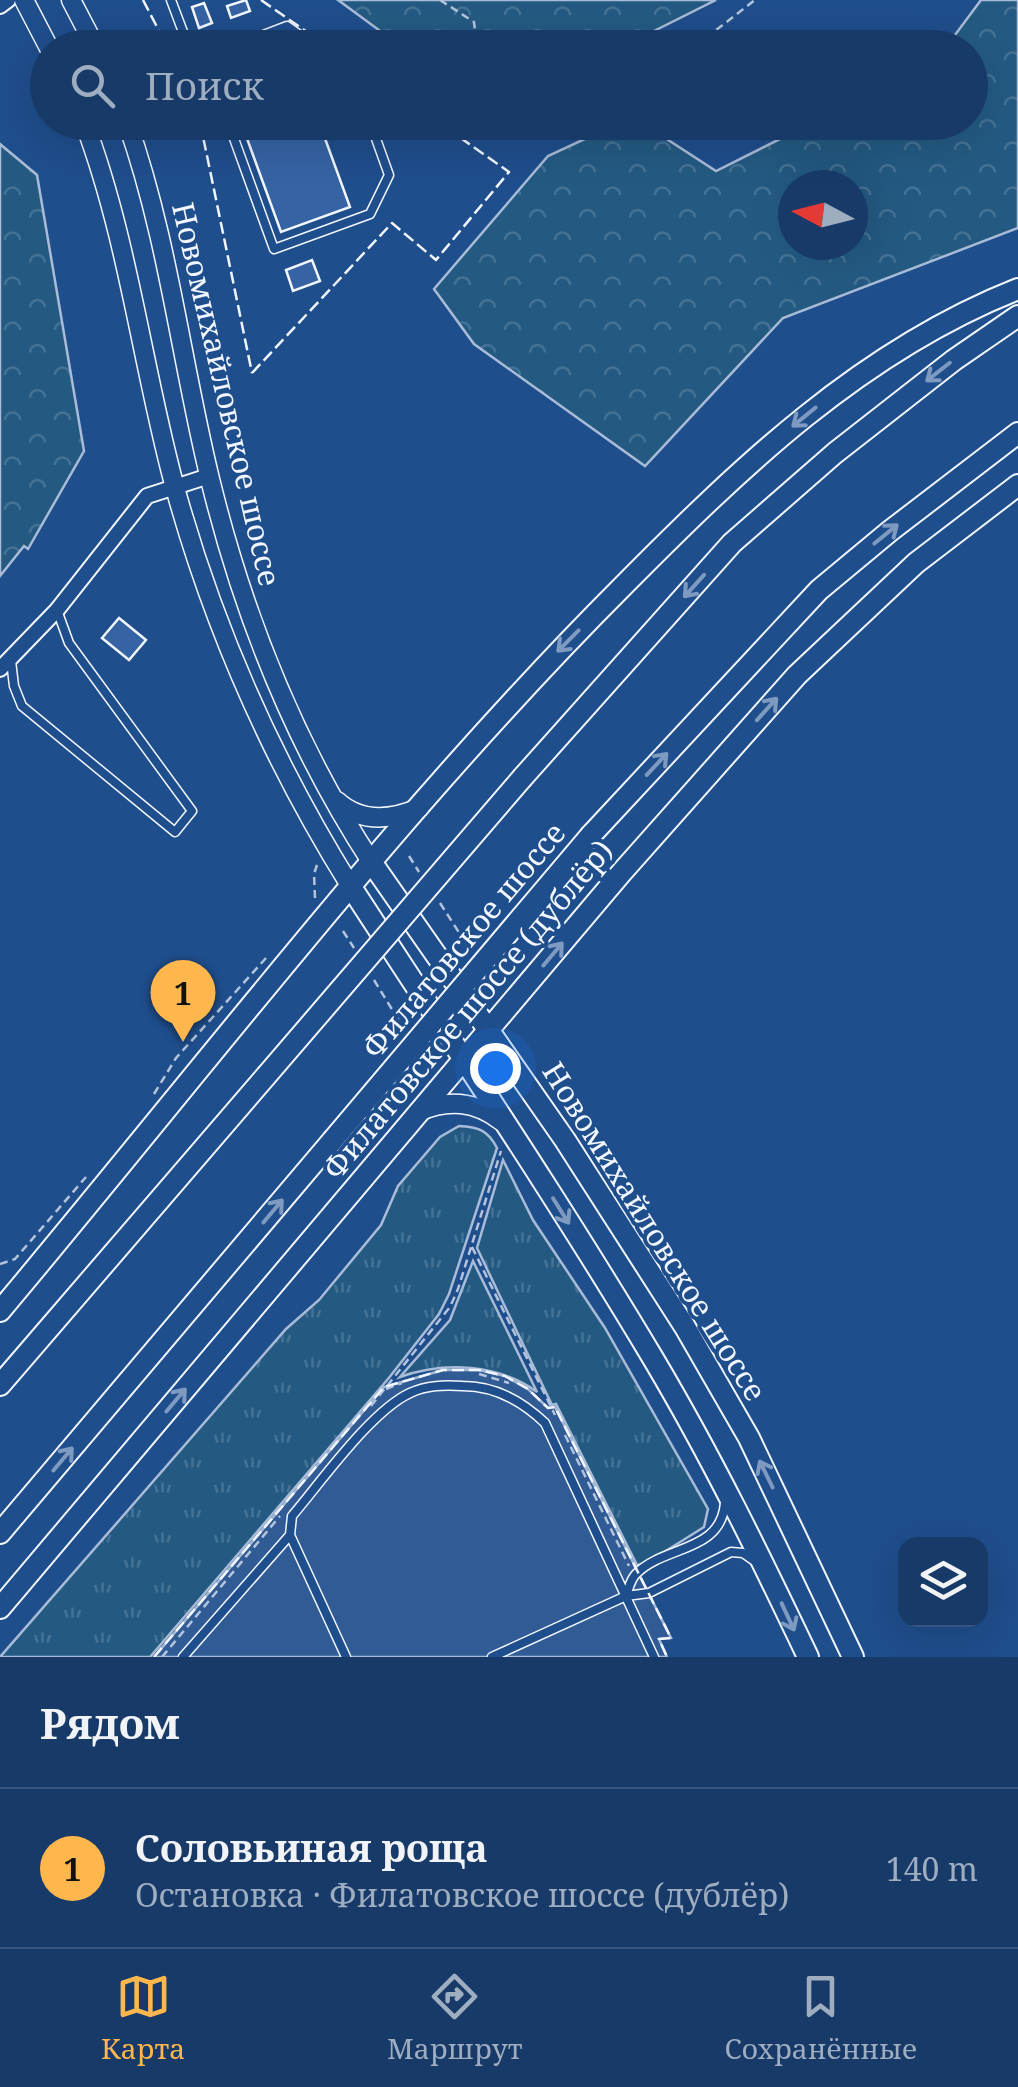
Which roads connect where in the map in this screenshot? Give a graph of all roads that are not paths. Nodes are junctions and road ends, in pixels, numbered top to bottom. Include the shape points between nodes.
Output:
1 (8, 0) edge
2 (24, 0) edge
3 (71, 0) edge
4 (171, 0) edge
5 (0, 6) edge
6 (40, 30) edge
7 (87, 30) edge
8 (183, 30) edge
9 (90, 140) edge
10 (132, 140) edge
11 (235, 140) edge
12 (376, 140) edge
13 (1018, 288) edge
14 (1018, 316) edge
15 (1018, 432) edge
16 (209, 476) junction
17 (174, 485) junction
18 (1018, 486) edge
19 (58, 610) junction
20 (5, 662) edge
21 (331, 795) junction
22 (420, 807) junction
23 (372, 864) junction
24 (352, 887) junction
25 (490, 1028) junction
26 (463, 1059) junction
27 (418, 1112) junction
28 (509, 1129) junction
29 (4, 1301) edge
30 (0, 1385) edge
31 (726, 1489) junction
32 (0, 1534) edge
33 (290, 1535) junction
34 (768, 1575) junction
35 (626, 1596) junction
36 (0, 1608) edge
37 (183, 1657) edge
38 (346, 1657) edge
39 (492, 1657) edge
40 (654, 1657) edge
41 (808, 1657) edge
42 (853, 1657) edge

1 - 5 street
2 - 6 street
3 - 7 street
4 - 8 lane
9 - 17 street
10 - 16 street, Новомихайловское шоссе via 156,217
11 - 12 lane via 274,249 370,214 388,174
13 -> 22 main road via 972,306 855,376 756,456 530,679
14 -> 30 main road, Филатовское шоссе, bridge via 850,442 732,543
32 -> 15 main road, Филатовское шоссе, bridge via 591,835 819,590
16 - 17 street
16 - 21 street, Новомихайловское шоссе via 270,672
17 - 19 street via 147,496
17 - 24 street via 209,601 245,686 283,770
25 -> 18 main road, Филатовское шоссе (дублёр) via 798,675 916,563
19 - 20 street
19 - 20 lane via 69,643 192,811 175,832 22,706
21 - 22 street via 344,808 378,818
21 - 23 street, Новомихайловское шоссе
22 - 23 main road
23 - 24 main road
23 - 25 main road, Новомихайловское шоссе
24 - 26 main road
24 - 29 main road
25 - 26 main road, Филатовское шоссе (дублёр)
42 -> 25 main road, Новомихайловское шоссе via 748,1438 686,1328
26 - 27 main road, Филатовское шоссе (дублёр)
26 - 28 main road
27 - 28 street via 434,1105 478,1106
36 -> 27 main road, Филатовское шоссе (дублёр)
28 -> 31 main road
31 - 34 main road
31 - 35 lane via 721,1525 638,1571
33 - 35 lane via 292,1516 392,1404 426,1387 473,1386 502,1393 545,1423
33 - 37 lane
33 - 38 lane
34 - 35 lane via 743,1553 730,1552 649,1593
34 -> 41 main road
35 - 39 lane
35 - 40 lane

